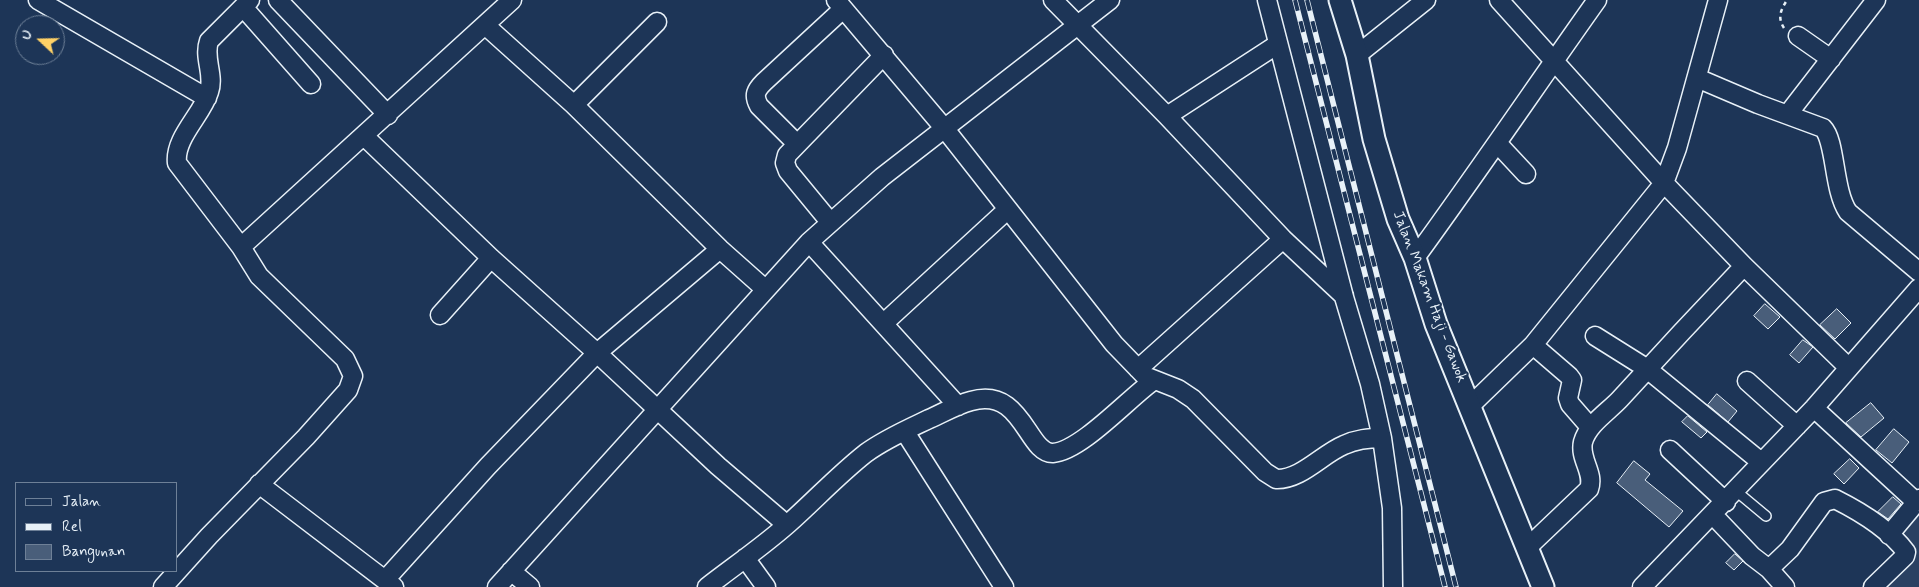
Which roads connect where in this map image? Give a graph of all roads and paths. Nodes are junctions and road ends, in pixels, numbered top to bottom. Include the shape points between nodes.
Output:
1 (38, 0) edge
2 (278, 0) edge
3 (512, 0) edge
4 (1053, 0) edge
5 (1110, 0) edge
6 (1267, 0) edge
7 (1340, 0) edge
8 (1426, 0) edge
9 (1499, 0) edge
10 (1596, 0) edge
11 (1718, 0) edge
12 (1787, 0) edge
13 (1876, 0) edge
14 (247, 3) edge
15 (839, 4) edge
16 (657, 22) dead end
17 (485, 24) junction
18 (1077, 25) junction
19 (1798, 36) joint
20 (1278, 44) junction
21 (884, 54) junction
22 (1357, 55) junction
23 (1831, 59) junction
24 (1553, 61) junction
25 (1697, 78) junction
26 (311, 84) dead end
27 (207, 98) junction
28 (574, 105) junction
29 (1788, 114) junction
30 (388, 115) junction
31 (1167, 116) junction
32 (946, 129) junction
33 (364, 136) junction
34 (797, 144) junction
35 (1498, 144) junction
36 (1526, 174) dead end
37 (1664, 183) junction
38 (1008, 210) junction
39 (830, 222) junction
40 (1283, 239) junction
41 (809, 242) junction
42 (241, 247) junction
43 (720, 250) junction
44 (491, 258) junction
45 (1415, 258) junction
46 (1744, 266) junction
47 (1919, 272) edge
48 (1919, 288) edge
49 (765, 289) junction
50 (1344, 296) junction
51 (440, 315) dead end
52 (884, 322) junction
53 (1595, 336) dead end
54 (1533, 345) junction
55 (597, 353) junction
56 (1646, 368) junction
57 (1849, 368) junction
58 (1138, 369) junction
59 (1747, 380) dead end
60 (1153, 381) junction
61 (1471, 405) junction
62 (958, 406) junction
63 (1814, 408) junction
64 (657, 410) junction
65 (1797, 426) junction
66 (1590, 427) junction
67 (905, 432) junction
68 (1382, 438) junction
69 (1670, 450) dead end
70 (1761, 462) junction
71 (259, 484) junction
72 (1731, 497) junction
73 (1918, 500) edge
74 (1713, 516) junction
75 (1766, 516) dead end
76 (787, 525) junction
77 (1890, 536) junction
78 (1528, 547) junction
79 (745, 558) junction
80 (1768, 569) junction
81 (511, 571) junction
82 (390, 583) edge
83 (166, 586) edge
84 (497, 587) edge
85 (530, 587) edge
86 (707, 587) edge
87 (766, 587) edge
88 (1004, 587) edge
89 (1393, 587) edge
90 (1543, 587) edge
91 (1642, 587) edge
92 (1785, 587) edge
93 (1873, 587) edge

1 - 27 street
2 - 30 street
3 - 17 street
4 - 18 street
5 - 18 street
6 - 20 street
7 - 22 street, Jalan Makam Haji - Gawok
8 - 22 street
9 - 24 street
10 - 24 street
11 - 25 street
12 - 19 path via 1780,21 1784,28
13 - 23 street
14 - 26 street
14 - 27 street via 212,36 208,45 211,83
15 - 21 street
15 - 34 street via 756,93 759,106
16 - 28 street
17 - 28 street
17 - 30 street
18 - 31 street
18 - 32 street
19 - 23 street
20 - 31 street
20 - 50 street
21 - 32 street
21 - 34 street
22 - 45 street, Jalan Makam Haji - Gawok via 1374,139 1398,219
23 - 29 street
24 - 35 street
24 - 37 street
25 - 29 street
25 - 37 street
27 - 42 street via 182,140 177,163
28 - 43 street
29 - 47 street via 1826,130 1838,189 1848,212
30 - 33 street
31 - 40 street
32 - 38 street
32 - 39 street via 882,177
33 - 42 street
33 - 44 street
34 - 39 street via 787,155 788,171
35 - 36 street
35 - 45 street
37 - 46 street
37 - 54 street
38 - 52 street
38 - 58 street via 1114,344
39 - 41 street
40 - 50 street
40 - 58 street
41 - 49 street
41 - 52 street
42 - 71 street via 259,276 345,359 353,376 348,390
43 - 49 street
43 - 55 street
44 - 51 street
44 - 55 street
45 - 61 street, Jalan Makam Haji - Gawok via 1436,324
46 - 56 street
46 - 57 street
48 - 57 street
49 - 64 street
50 - 68 street
52 - 62 street
53 - 56 street
54 - 61 street
54 - 66 street via 1572,380 1570,404
55 - 64 street
55 - 82 street via 488,466
56 - 66 street via 1610,410
56 - 70 street
57 - 63 street
58 - 60 street
59 - 65 street
60 - 62 street via 1096,429 1063,451 1043,450 1013,412 999,400 981,398
60 - 68 street via 1178,389 1193,399 1265,472 1276,479 1292,477 1342,445 1362,438
61 - 78 street, Jalan Makam Haji - Gawok
62 - 67 street
63 - 65 street
63 - 73 street
64 - 76 street
64 - 81 street
65 - 70 street
66 - 78 street via 1583,441 1582,453 1591,480 1590,489
67 - 76 street via 866,453
67 - 88 street
68 - 89 street via 1392,508
69 - 72 street
70 - 72 street
71 - 82 street
71 - 83 street
72 - 74 street
72 - 75 lane
73 - 77 street
74 - 80 street
74 - 91 street
76 - 79 street
77 - 80 street via 1847,505 1830,499 1824,502 1780,560
77 - 93 street via 1907,554
78 - 90 street, Jalan Makam Haji - Gawok
79 - 86 street
79 - 87 street
80 - 92 street
81 - 84 street
81 - 85 street

